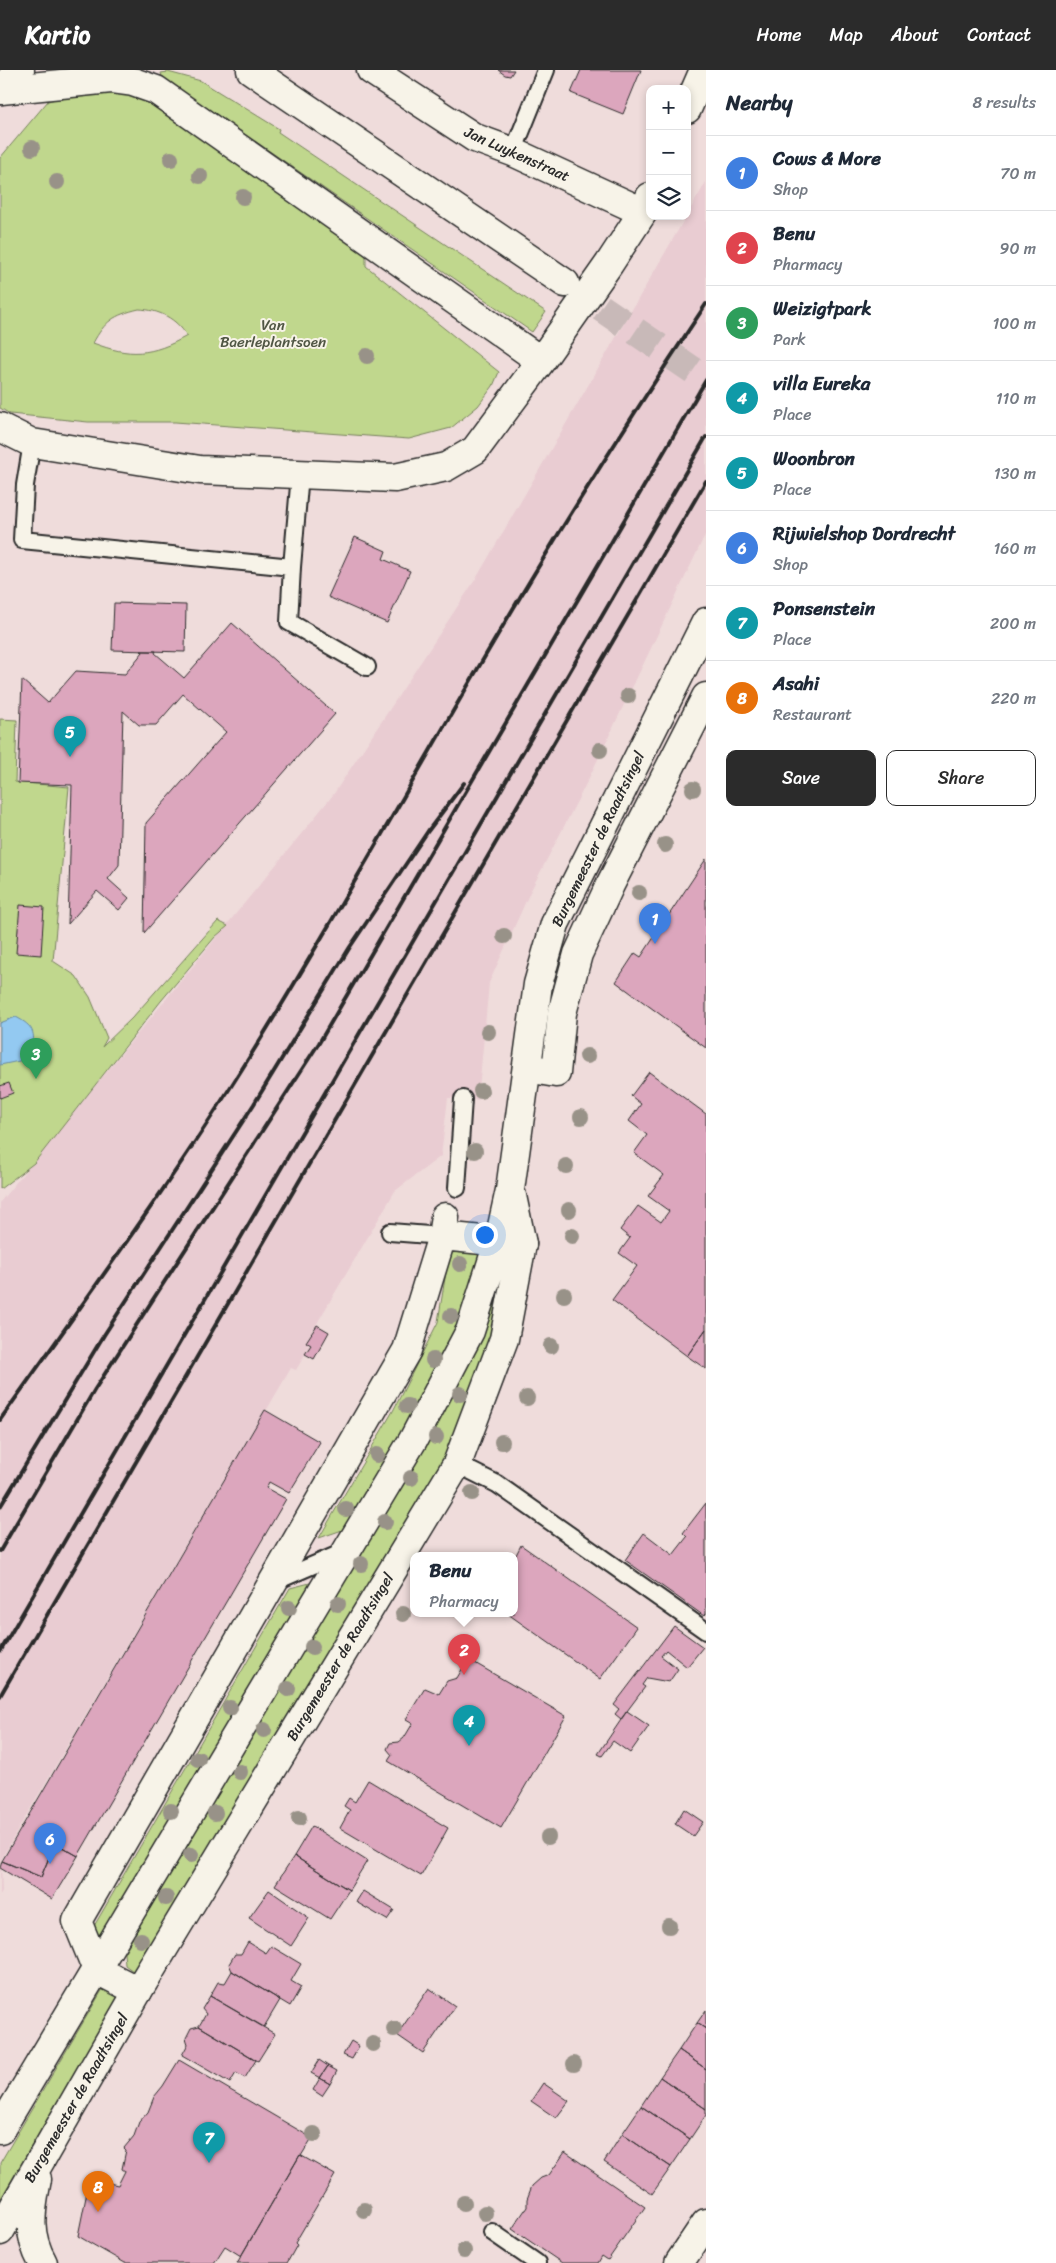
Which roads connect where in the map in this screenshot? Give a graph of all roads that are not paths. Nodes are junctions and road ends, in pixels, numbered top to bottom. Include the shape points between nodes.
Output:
1 (20, 70) edge
2 (251, 70) edge
3 (371, 70) edge
4 (546, 70) edge
5 (704, 70) edge
6 (0, 90) edge
7 (691, 100) edge
8 (513, 152) junction
9 (646, 204) edge
10 (565, 283) tunnel mouth
11 (541, 361) junction
12 (0, 427) edge
13 (32, 443) junction
14 (300, 474) junction
15 (292, 567) junction
16 (706, 622) edge
17 (368, 667) dead end
18 (706, 697) edge
19 (527, 1068) junction
20 (463, 1099) dead end
21 (457, 1188) dead end
22 (443, 1226) junction
23 (390, 1232) dead end
24 (510, 1242) junction
25 (457, 1464) junction
26 (348, 1550) junction
27 (272, 1584) junction
28 (706, 1631) edge
29 (97, 1970) junction
30 (138, 1991) junction
31 (0, 2130) edge
32 (49, 2144) junction
33 (706, 2223) edge
34 (0, 2231) edge
35 (492, 2232) dead end
36 (43, 2263) edge
37 (537, 2263) edge
38 (679, 2263) edge

1 - 6 main road
2 - 10 main road
3 - 8 main road, Jan Luykenstraat via 475,138
4 - 8 lane
5 - 7 main road
6 - 11 main road via 111,79 156,90
8 - 9 main road, Jan Luykenstraat
9 - 11 main road
11 - 14 main road via 475,450 446,467 395,478
12 - 13 main road
13 - 14 main road via 200,470
13 - 15 lane via 25,484 22,540
14 - 15 lane
15 - 17 lane via 289,622
16 - 19 main road, Burgemeester de Raadtsingel via 555,924 538,984
18 - 19 main road, Burgemeester de Raadtsingel via 578,954 562,1013 556,1074
19 - 24 main road, Burgemeester de Raadtsingel via 510,1190
20 - 21 lane
22 - 23 lane
22 - 24 main road
22 - 27 main road via 406,1350
24 - 25 main road, Burgemeester de Raadtsingel via 504,1338
24 - 26 main road, Burgemeester de Raadtsingel via 470,1331 413,1440
25 - 28 lane via 497,1484
25 - 30 main road, Burgemeester de Raadtsingel
26 - 27 lane
26 - 29 main road, Burgemeester de Raadtsingel
27 - 29 main road via 77,1921
29 - 30 main road
29 - 31 main road, Burgemeester de Raadtsingel
30 - 32 main road, Burgemeester de Raadtsingel
32 - 34 main road, Burgemeester de Raadtsingel
32 - 36 main road via 38,2175 32,2211 31,2232
33 - 38 main road
35 - 37 lane

